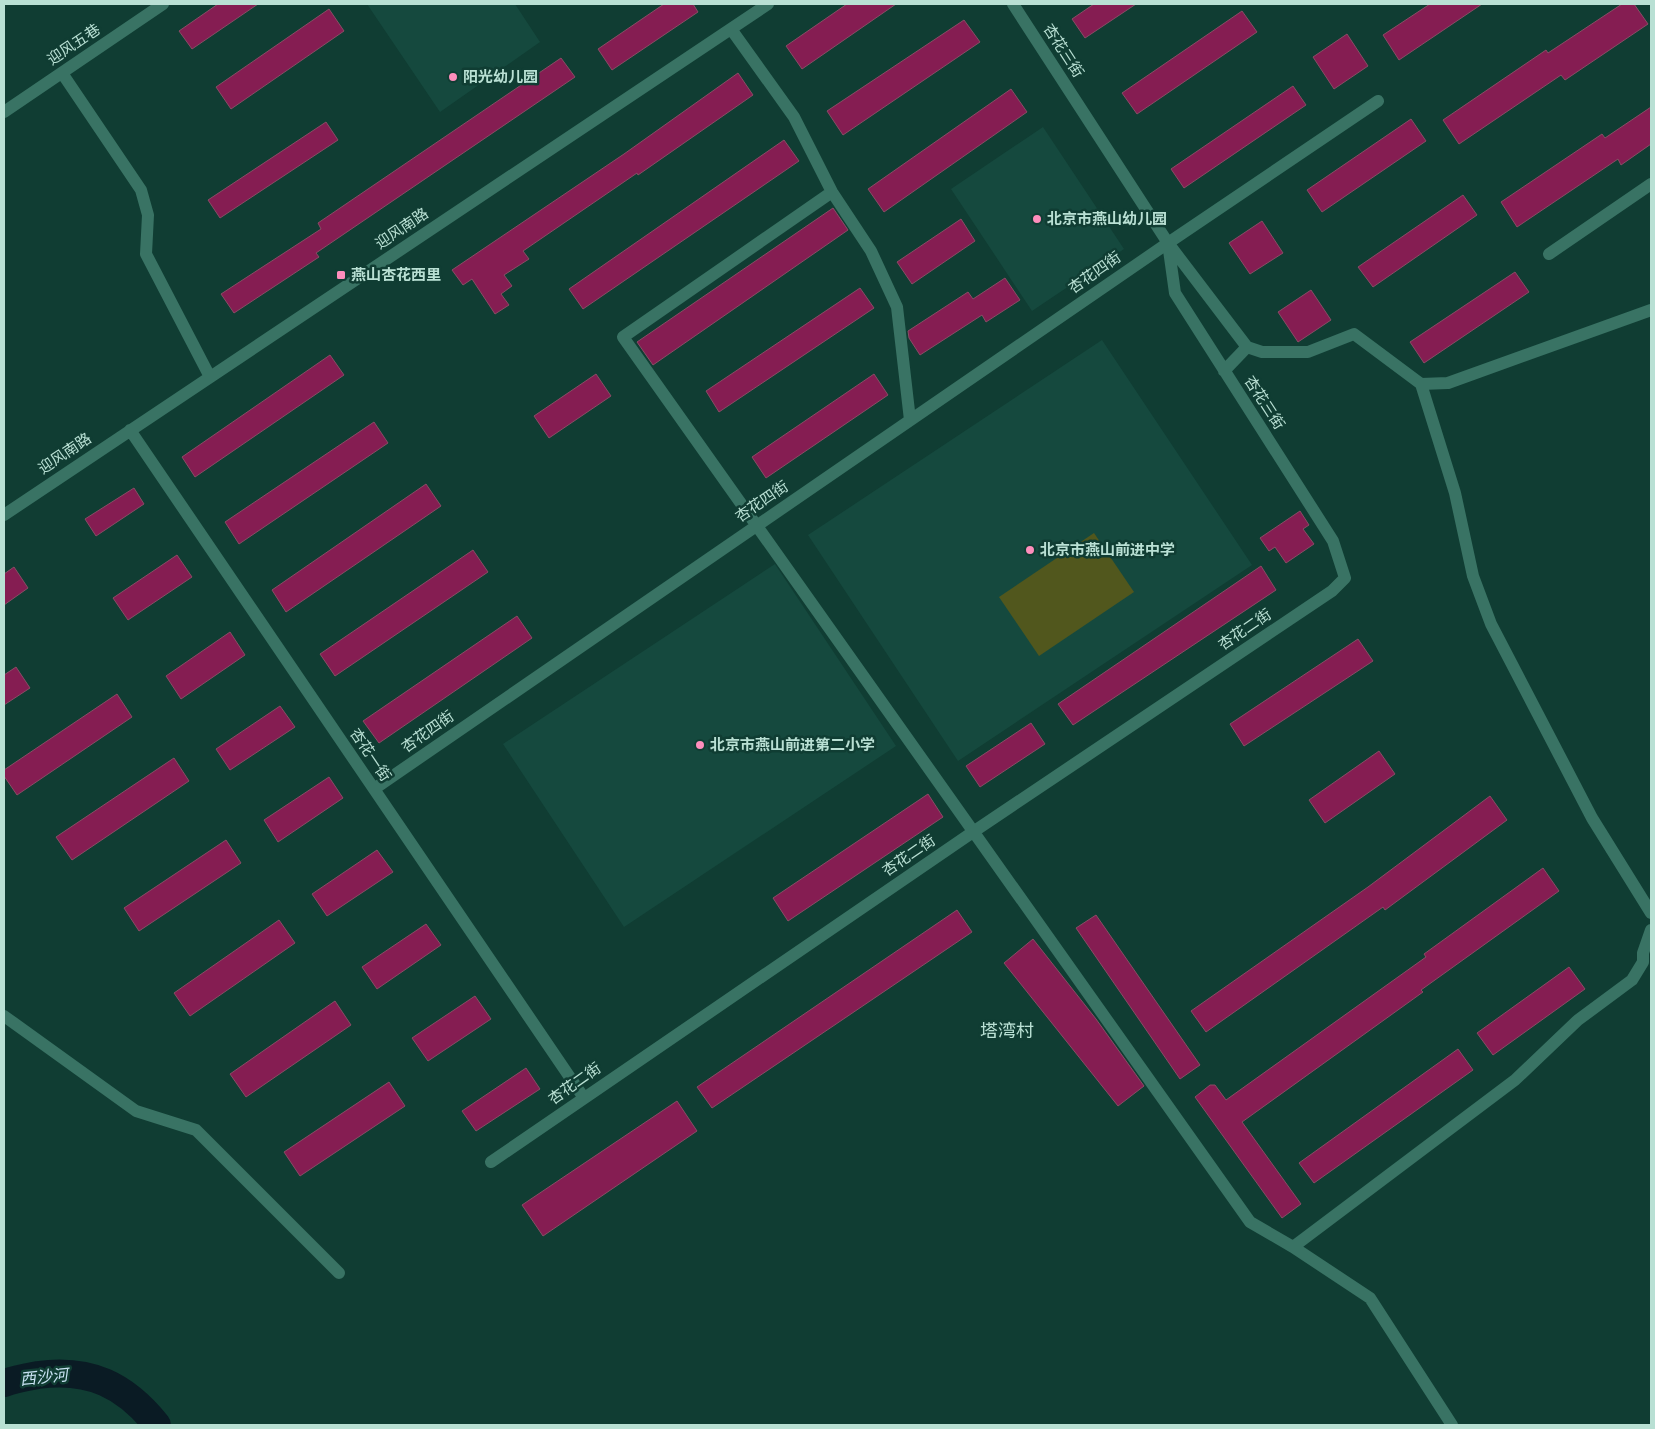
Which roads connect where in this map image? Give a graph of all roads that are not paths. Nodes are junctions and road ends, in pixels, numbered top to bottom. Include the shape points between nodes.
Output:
1 (163, 4) edge
2 (768, 4) edge
3 (1013, 4) edge
4 (731, 29) junction
5 (62, 73) junction
6 (1378, 101) dead end
7 (4, 112) edge
8 (1651, 184) edge
9 (832, 192) junction
10 (1168, 242) junction
11 (1548, 254) dead end
12 (1651, 310) edge
13 (1247, 347) junction
14 (1224, 371) junction
15 (210, 377) junction
16 (1422, 384) junction
17 (910, 420) junction
18 (130, 430) junction
19 (4, 515) edge
20 (756, 525) junction
21 (1346, 578) joint
22 (374, 789) junction
23 (974, 832) junction
24 (1651, 913) edge
25 (1651, 930) edge
26 (4, 1016) edge
27 (584, 1098) junction
28 (491, 1162) dead end
29 (1293, 1246) junction
30 (339, 1273) dead end
31 (1452, 1425) edge

1 - 5 street, 迎风五巷
2 - 4 street, 迎风南路
3 - 10 street, 杏花三街
4 - 9 street via 794,116
4 - 15 street, 迎风南路
5 - 7 street, 迎风五巷
5 - 15 street via 141,190 148,215 146,254
6 - 10 street, 杏花四街
8 - 11 street
9 - 17 street via 871,251 897,307
9 - 20 street via 623,337
10 - 13 street, 杏花三街
10 - 14 street, 杏花三街 via 1175,293
10 - 17 street, 杏花四街
12 - 16 street via 1448,383
13 - 14 street
13 - 16 street via 1262,352 1308,352 1354,334
14 - 21 street, 杏花三街 via 1332,541
15 - 18 street, 迎风南路
16 - 24 street via 1455,493 1473,576 1491,624 1592,818
17 - 20 street, 杏花四街
18 - 19 street, 迎风南路
18 - 22 street, 杏花一街
20 - 22 street, 杏花四街
20 - 23 street
21 - 23 street, 杏花二街 via 1332,591
22 - 27 street, 杏花一街
23 - 27 street, 杏花二街
23 - 29 street via 1250,1222
25 - 29 street via 1643,962 1632,980 1578,1020 1515,1080
26 - 30 street via 136,1111 196,1130
27 - 28 street, 杏花二街
29 - 31 street via 1370,1298

